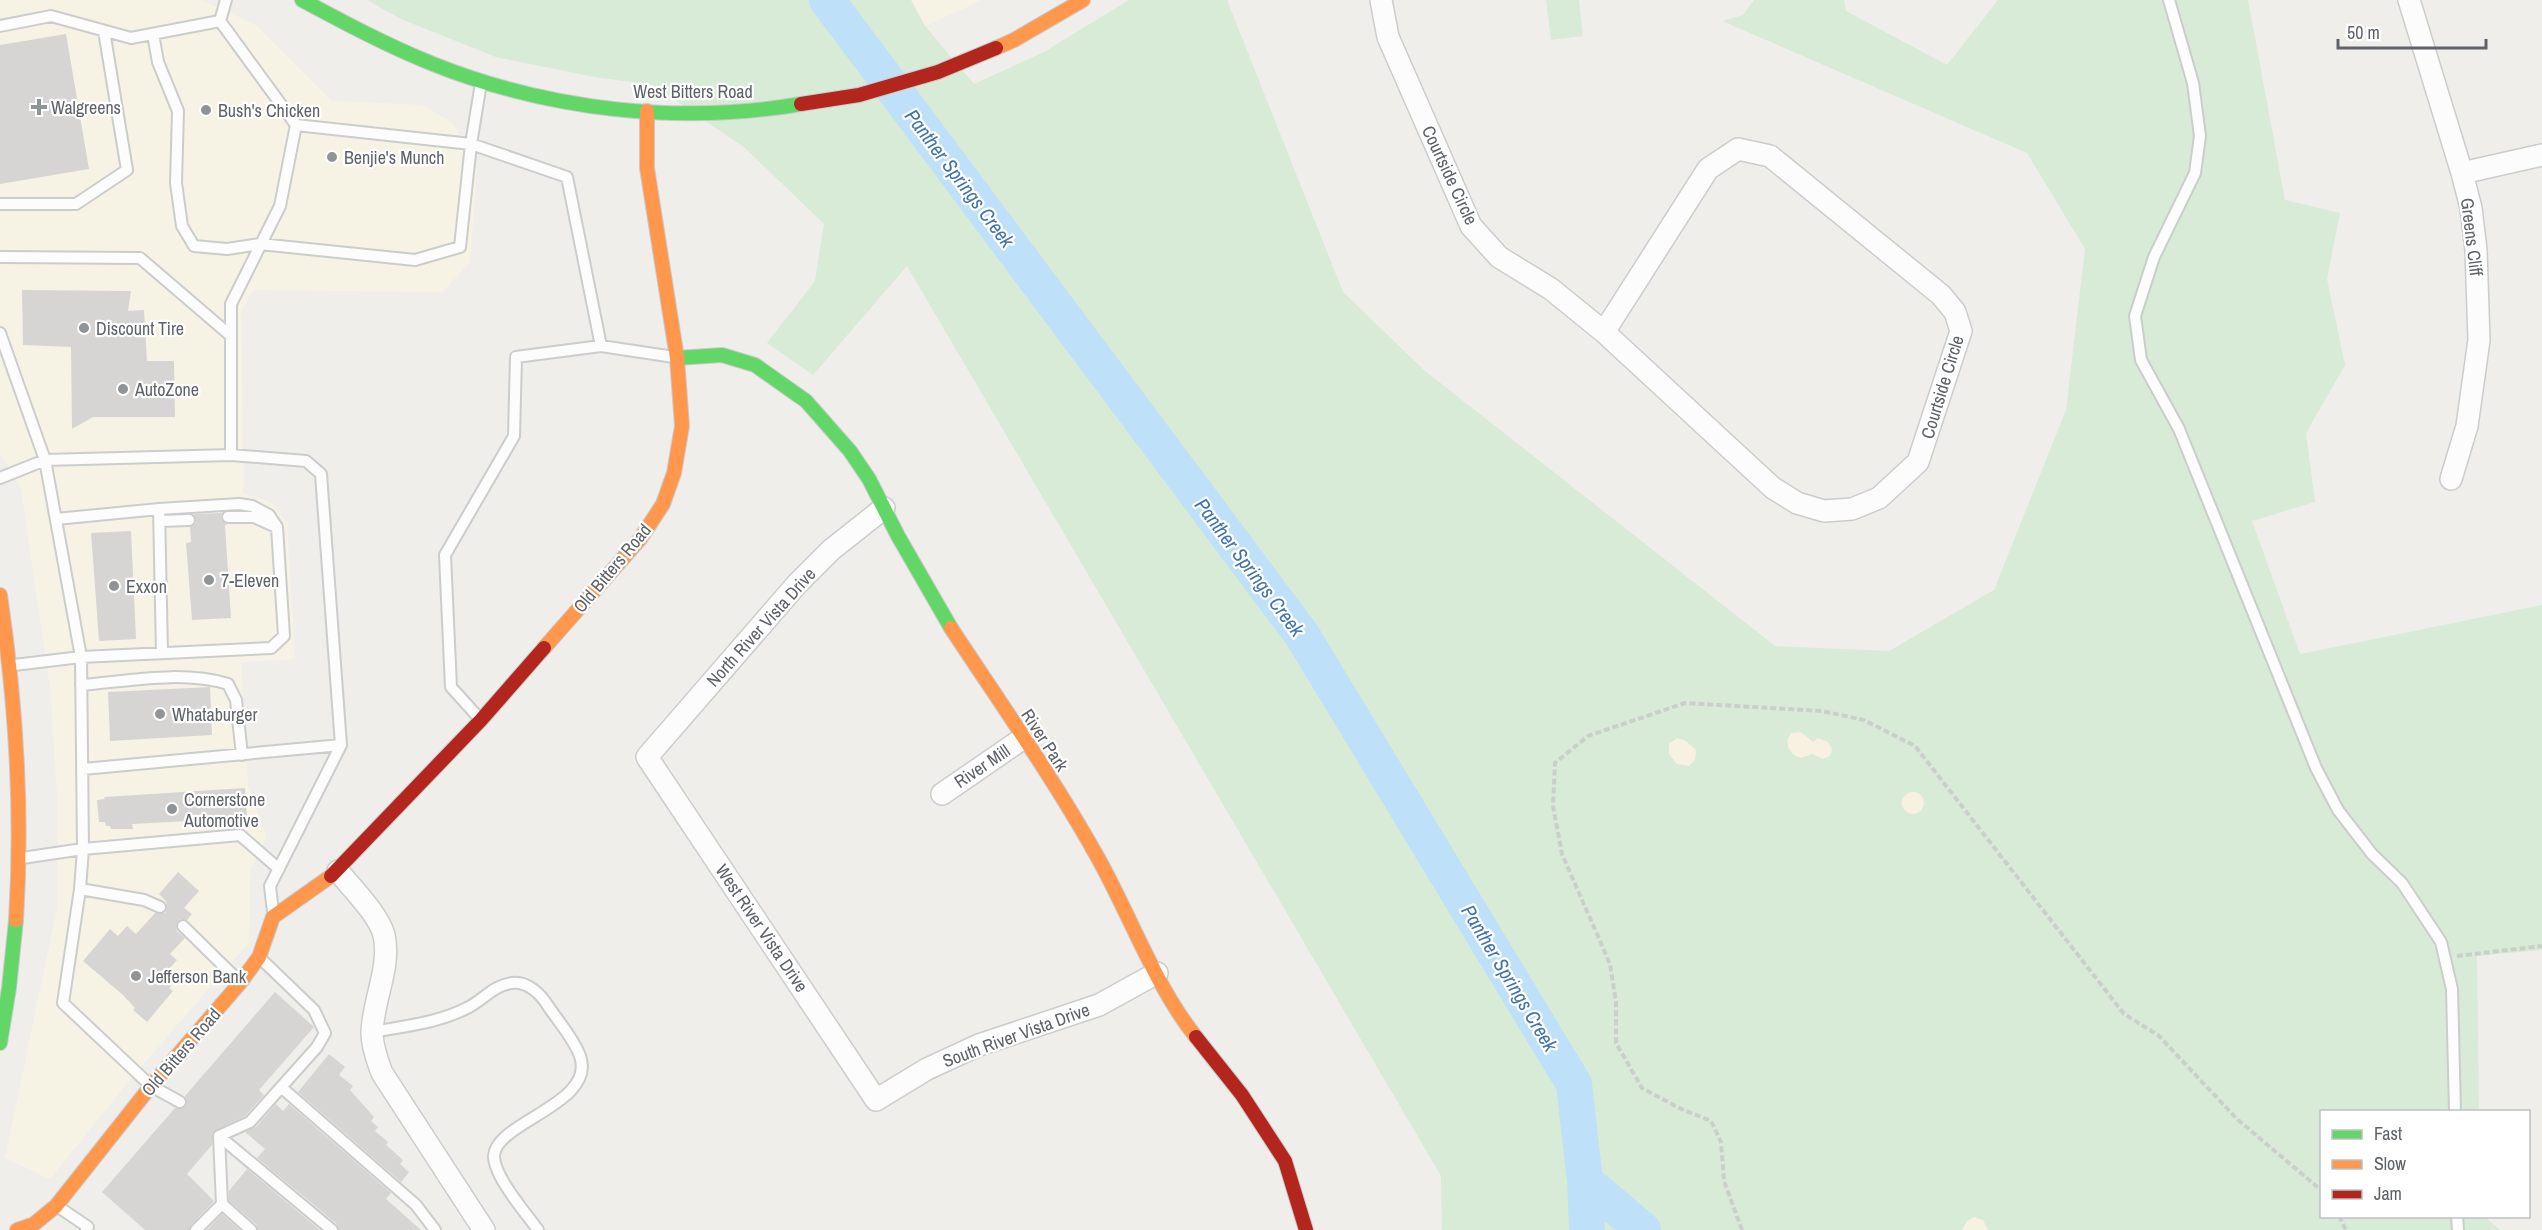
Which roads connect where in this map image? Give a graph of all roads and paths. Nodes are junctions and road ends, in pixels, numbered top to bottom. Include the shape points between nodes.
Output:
1 (226, 0) edge
2 (302, 0) edge
3 (1083, 0) edge
4 (1381, 0) edge
5 (2169, 0) edge
6 (2409, 0) edge
7 (220, 21) junction
8 (0, 26) edge
9 (104, 31) junction
10 (153, 34) junction
11 (481, 80) junction
12 (647, 111) junction
13 (296, 125) junction
14 (471, 144) junction
15 (2542, 155) edge
16 (2462, 173) junction
17 (0, 204) edge
18 (260, 244) junction
19 (0, 257) edge
20 (1604, 332) junction
21 (0, 333) edge
22 (231, 336) junction
23 (601, 346) junction
24 (677, 358) junction
25 (231, 455) junction
26 (45, 460) junction
27 (0, 478) edge
28 (2451, 479) dead end
29 (884, 508) junction
30 (159, 509) junction
31 (228, 517) dead end
32 (56, 519) junction
33 (189, 520) dead end
34 (160, 522) junction
35 (277, 527) junction
36 (0, 599) edge
37 (162, 653) junction
38 (81, 657) junction
39 (10, 665) junction
40 (81, 685) junction
41 (481, 720) junction
42 (1022, 739) junction
43 (341, 746) junction
44 (242, 755) junction
45 (647, 757) joint
46 (83, 769) junction
47 (942, 794) dead end
48 (83, 849) junction
49 (19, 859) junction
50 (279, 869) junction
51 (338, 871) junction
52 (80, 889) junction
53 (160, 907) dead end
54 (273, 917) junction
55 (183, 926) dead end
56 (2542, 946) edge
57 (259, 957) junction
58 (2444, 957) junction
59 (1157, 973) junction
60 (240, 983) junction
61 (372, 1032) junction
62 (0, 1043) edge
63 (151, 1086) junction
64 (281, 1087) junction
65 (876, 1100) joint
66 (180, 1102) dead end
67 (2455, 1110) edge
68 (219, 1136) junction
69 (2320, 1189) edge
70 (222, 1204) junction
71 (56, 1206) junction
72 (17, 1230) edge
73 (86, 1230) edge
74 (196, 1230) edge
75 (251, 1230) edge
76 (332, 1230) edge
77 (435, 1230) edge
78 (484, 1230) edge
79 (538, 1230) edge
80 (1306, 1230) edge
81 (1742, 1230) edge

1 - 7 lane
2 - 11 street, West Bitters Road via 385,45
3 - 12 street, West Bitters Road via 1018,38 970,59 853,96 778,108 703,113
4 - 20 street, Courtside Circle via 1388,37 1472,226 1499,257 1551,289
5 - 58 lane via 2193,83 2200,136 2195,173 2154,257 2135,316 2141,360 2179,429 2316,768 2338,810 2422,910 2441,942
6 - 16 street, Greens Cliff
7 - 10 lane
7 - 13 lane
8 - 9 lane via 51,16
9 - 10 lane via 131,38
9 - 17 lane via 127,170 76,204
10 - 18 lane via 158,62 178,111 176,183 182,226 194,246 227,249
11 - 12 street, West Bitters Road via 569,102
11 - 14 lane
12 - 24 street, Old Bitters Road via 647,168
13 - 14 lane
13 - 18 lane via 280,206
14 - 18 lane via 460,247 415,260
14 - 23 lane via 567,177
15 - 16 street
16 - 28 street, Greens Cliff via 2476,250 2479,340 2467,426
18 - 22 lane via 231,304
19 - 22 lane via 140,258
20 - 20 street, Courtside Circle via 1773,488 1797,503 1824,511 1852,509 1879,498 1918,462 1961,331 1955,312 1941,295 1770,156 1738,149 1708,169
21 - 26 lane
22 - 25 lane
23 - 24 lane
23 - 41 lane via 516,357 514,436 445,555 451,687
24 - 29 street, River Park via 722,355 754,365 806,401 850,451
24 - 41 street, Old Bitters Road via 682,426 674,473 663,504 640,539
25 - 26 lane
25 - 43 lane via 306,460 321,474
26 - 27 lane
26 - 32 lane
29 - 42 street, River Park via 950,626
29 - 45 street, North River Vista Drive via 831,550 797,584
30 - 32 lane
30 - 34 lane
30 - 35 lane via 252,506 269,515
31 - 35 lane via 254,517
32 - 38 lane
33 - 34 lane
34 - 37 lane
35 - 37 lane via 284,636 271,648
36 - 39 street
37 - 38 lane
38 - 39 lane
38 - 40 lane
39 - 49 street via 20,765
40 - 44 lane via 180,678 207,678 228,684 236,700
40 - 46 lane
41 - 51 street, Old Bitters Road
42 - 47 street, River Mill
42 - 59 street, River Park via 1083,830
43 - 44 lane
43 - 50 lane
44 - 46 lane
45 - 65 street, West River Vista Drive
46 - 48 lane
48 - 49 lane
48 - 50 lane via 240,835
48 - 52 lane
49 - 62 street via 18,900
50 - 54 lane via 270,886
51 - 54 street, Old Bitters Road
51 - 61 street via 384,933 386,951
52 - 53 lane via 144,900
52 - 63 lane via 63,1003
54 - 57 street, Old Bitters Road
55 - 60 lane
56 - 58 path
57 - 60 street, Old Bitters Road
57 - 64 lane via 314,1010 325,1033
58 - 67 lane via 2452,989
59 - 65 street, South River Vista Drive via 1099,1005 979,1045 927,1069
59 - 80 street, River Park via 1189,1029 1242,1095 1285,1161
60 - 63 street, Old Bitters Road
61 - 78 street via 382,1072
61 - 79 lane via 440,1020 514,982 526,985 544,1000 579,1055 582,1067 577,1083 563,1098 498,1143 494,1157 500,1175
63 - 66 lane
63 - 71 street, Old Bitters Road
64 - 68 lane via 249,1122
64 - 77 lane via 416,1205
68 - 70 lane
68 - 76 lane
69 - 81 path via 2236,1119 2158,1035 2124,1014 1915,746 1864,720 1822,711 1685,703 1588,736 1555,763 1553,806 1562,854 1610,964 1616,1002 1616,1043 1642,1088 1711,1121 1720,1142 1724,1181
70 - 74 lane
70 - 75 lane
71 - 72 street, Old Bitters Road via 34,1224
71 - 73 lane via 88,1227

